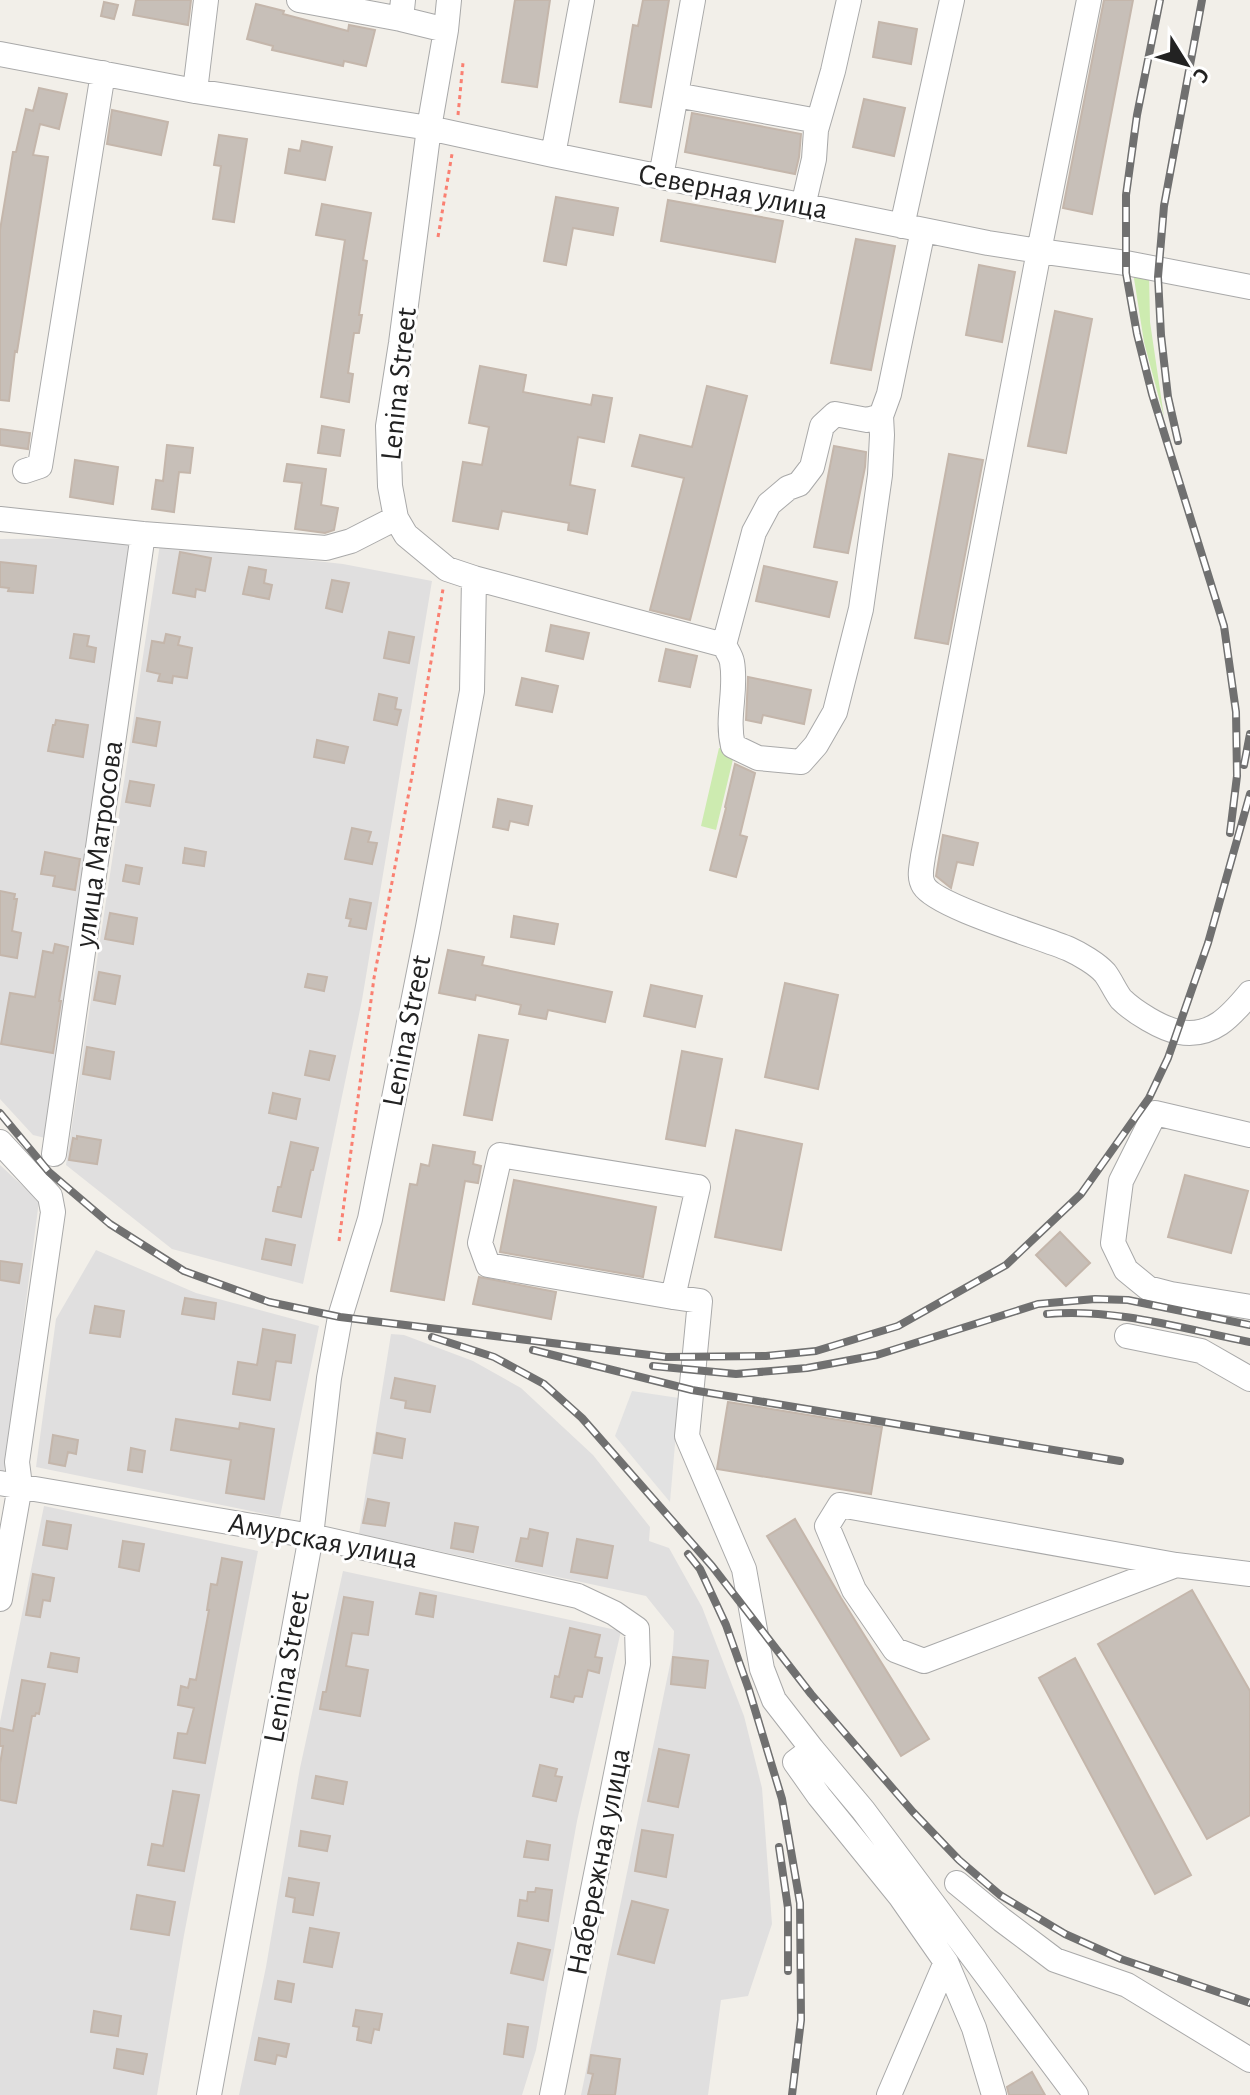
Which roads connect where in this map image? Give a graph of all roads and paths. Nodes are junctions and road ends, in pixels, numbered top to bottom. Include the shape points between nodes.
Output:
1 (206, 0) edge
2 (299, 0) edge
3 (449, 0) edge
4 (582, 0) edge
5 (693, 0) edge
6 (849, 0) edge
7 (952, 0) edge
8 (1089, 0) edge
9 (402, 9) edge
10 (446, 30) junction
11 (0, 54) edge
12 (464, 59) dead end
13 (103, 73) junction
14 (195, 91) junction
15 (676, 95) junction
16 (818, 121) junction
17 (429, 128) junction
18 (456, 134) junction
19 (553, 155) junction
20 (661, 177) junction
21 (803, 206) junction
22 (913, 228) junction
23 (437, 243) dead end
24 (1039, 251) junction
25 (1250, 287) edge
26 (881, 416) junction
27 (25, 471) dead end
28 (396, 518) junction
29 (0, 519) edge
30 (143, 534) junction
31 (447, 569) junction
32 (474, 578) junction
33 (724, 645) junction
34 (1250, 993) edge
35 (1250, 1135) edge
36 (0, 1142) edge
37 (54, 1154) dead end
38 (338, 1250) dead end
39 (673, 1297) junction
40 (1250, 1307) edge
41 (1127, 1336) dead end
42 (1250, 1379) edge
43 (10, 1484) edge
44 (311, 1536) junction
45 (1176, 1565) junction
46 (1250, 1574) edge
47 (0, 1599) edge
48 (637, 1629) joint
49 (812, 1749) junction
50 (957, 1883) dead end
51 (946, 1962) junction
52 (1250, 2060) edge
53 (209, 2095) edge
54 (552, 2095) edge
55 (889, 2095) edge
56 (994, 2095) edge
57 (1076, 2095) edge

1 - 14 street
2 - 9 street
3 - 10 street, Lenina Street
4 - 19 street
5 - 15 street
6 - 16 street
7 - 22 street
8 - 24 street
9 - 10 street
10 - 17 street, Lenina Street
11 - 13 street, Северная улица
12 - 18 path
13 - 14 street, Северная улица
13 - 27 street via 40,466
14 - 17 street, Северная улица
15 - 16 street
15 - 20 street
16 - 21 street
17 - 18 street, Северная улица
17 - 28 street, Lenina Street via 388,426
18 - 19 street, Северная улица
18 - 23 path
19 - 20 street, Северная улица
20 - 21 street, Северная улица
21 - 22 street, Северная улица
22 - 24 street, Северная улица
22 - 26 street via 889,394
24 - 25 street, Северная улица
24 - 34 street via 921,878 944,903 1072,950 1103,970 1122,999 1149,1020 1178,1032 1216,1028
26 - 33 street via 867,420 835,414 822,426 812,467 799,484 769,504 754,532
26 - 33 street via 880,475 861,609 835,712 801,762 758,758 733,746 732,660
28 - 30 street via 326,548
28 - 31 street via 406,535
29 - 30 street
30 - 37 street, улица Матросова
31 - 32 street
31 - 38 path via 374,978
32 - 33 street
32 - 44 street, Lenina Street via 472,691 370,1219 340,1317
35 - 40 street via 1155,1113 1121,1181 1113,1243 1126,1270 1148,1288
36 - 43 street via 50,1196 53,1212
39 - 39 street via 488,1265 480,1243 500,1155 698,1187
39 - 49 street via 700,1301 687,1436 744,1569 762,1669 774,1700
41 - 42 street via 1201,1351
43 - 44 street, Амурская улица
43 - 47 street
44 - 48 street, Амурская улица via 578,1596
44 - 53 street, Lenina Street
45 - 45 street via 840,1505 827,1526 854,1590 895,1650 924,1661
45 - 46 street
48 - 54 street, Набережная улица via 638,1664
49 - 51 street via 795,1762
49 - 57 street
50 - 52 street via 1055,1960 1127,1985
51 - 55 street
51 - 56 street

